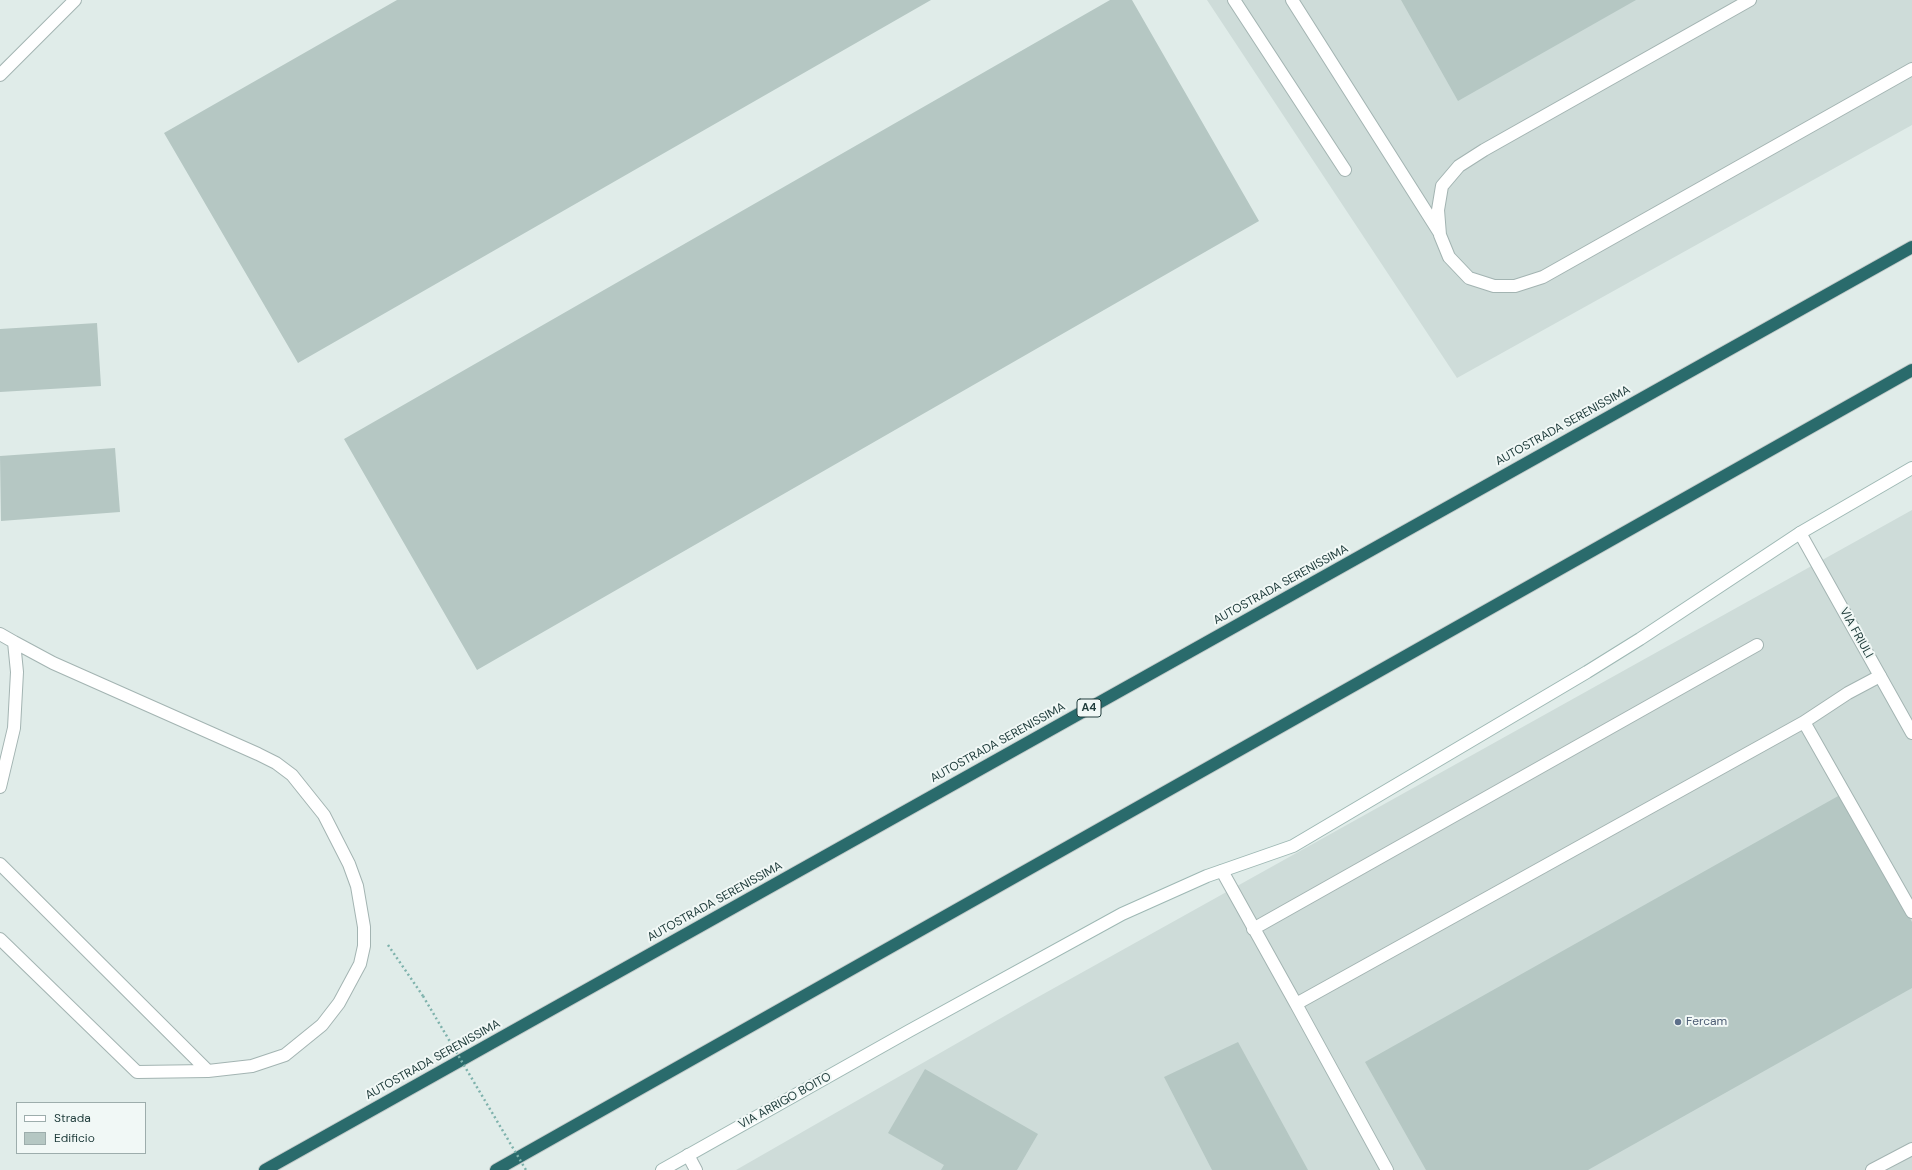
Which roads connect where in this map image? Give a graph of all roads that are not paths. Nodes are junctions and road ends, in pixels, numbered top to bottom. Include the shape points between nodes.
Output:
1 (75, 0) edge
2 (1234, 0) edge
3 (1292, 0) edge
4 (1750, 0) edge
5 (1912, 69) edge
6 (0, 75) edge
7 (1345, 170) dead end
8 (1440, 235) junction
9 (1912, 247) edge
10 (1912, 370) edge
11 (1912, 468) edge
12 (1800, 533) junction
13 (0, 634) edge
14 (14, 642) junction
15 (1757, 645) dead end
16 (1880, 676) junction
17 (1804, 722) junction
18 (1912, 733) edge
19 (0, 787) edge
20 (0, 864) edge
21 (1222, 871) junction
22 (1912, 912) edge
23 (1253, 929) junction
24 (0, 939) edge
25 (1296, 1004) junction
26 (208, 1071) junction
27 (1912, 1149) edge
28 (688, 1155) junction
29 (265, 1170) edge
30 (496, 1170) edge
31 (662, 1170) edge
32 (696, 1170) edge
33 (1387, 1170) edge
34 (1872, 1170) edge

1 - 6 street
2 - 7 street
3 - 8 street
4 - 8 street via 1459,166 1442,186 1438,210
5 - 8 street via 1550,273 1522,284 1494,286 1469,278 1449,257
9 - 29 highway, AUTOSTRADA SERENISSIMA / A4
10 - 30 highway
11 - 12 street, VIA ARRIGO BOITO
12 - 16 street, VIA FRIULI
12 - 21 street, VIA ARRIGO BOITO via 1640,639 1300,842
13 - 14 street
14 - 19 street via 17,672 14,728
14 - 26 street via 54,663 276,763 292,775 324,815 349,864 357,886 364,927 364,946 360,964 339,1003 322,1025 285,1055 252,1066
15 - 23 street
16 - 17 street via 1848,693
16 - 18 street, VIA FRIULI
17 - 22 street
17 - 25 street
20 - 26 street
21 - 23 street
21 - 28 street, VIA ARRIGO BOITO via 1122,914
23 - 25 street
24 - 26 street via 137,1072
25 - 33 street
27 - 34 street
28 - 31 street, VIA ARRIGO BOITO
28 - 32 street

